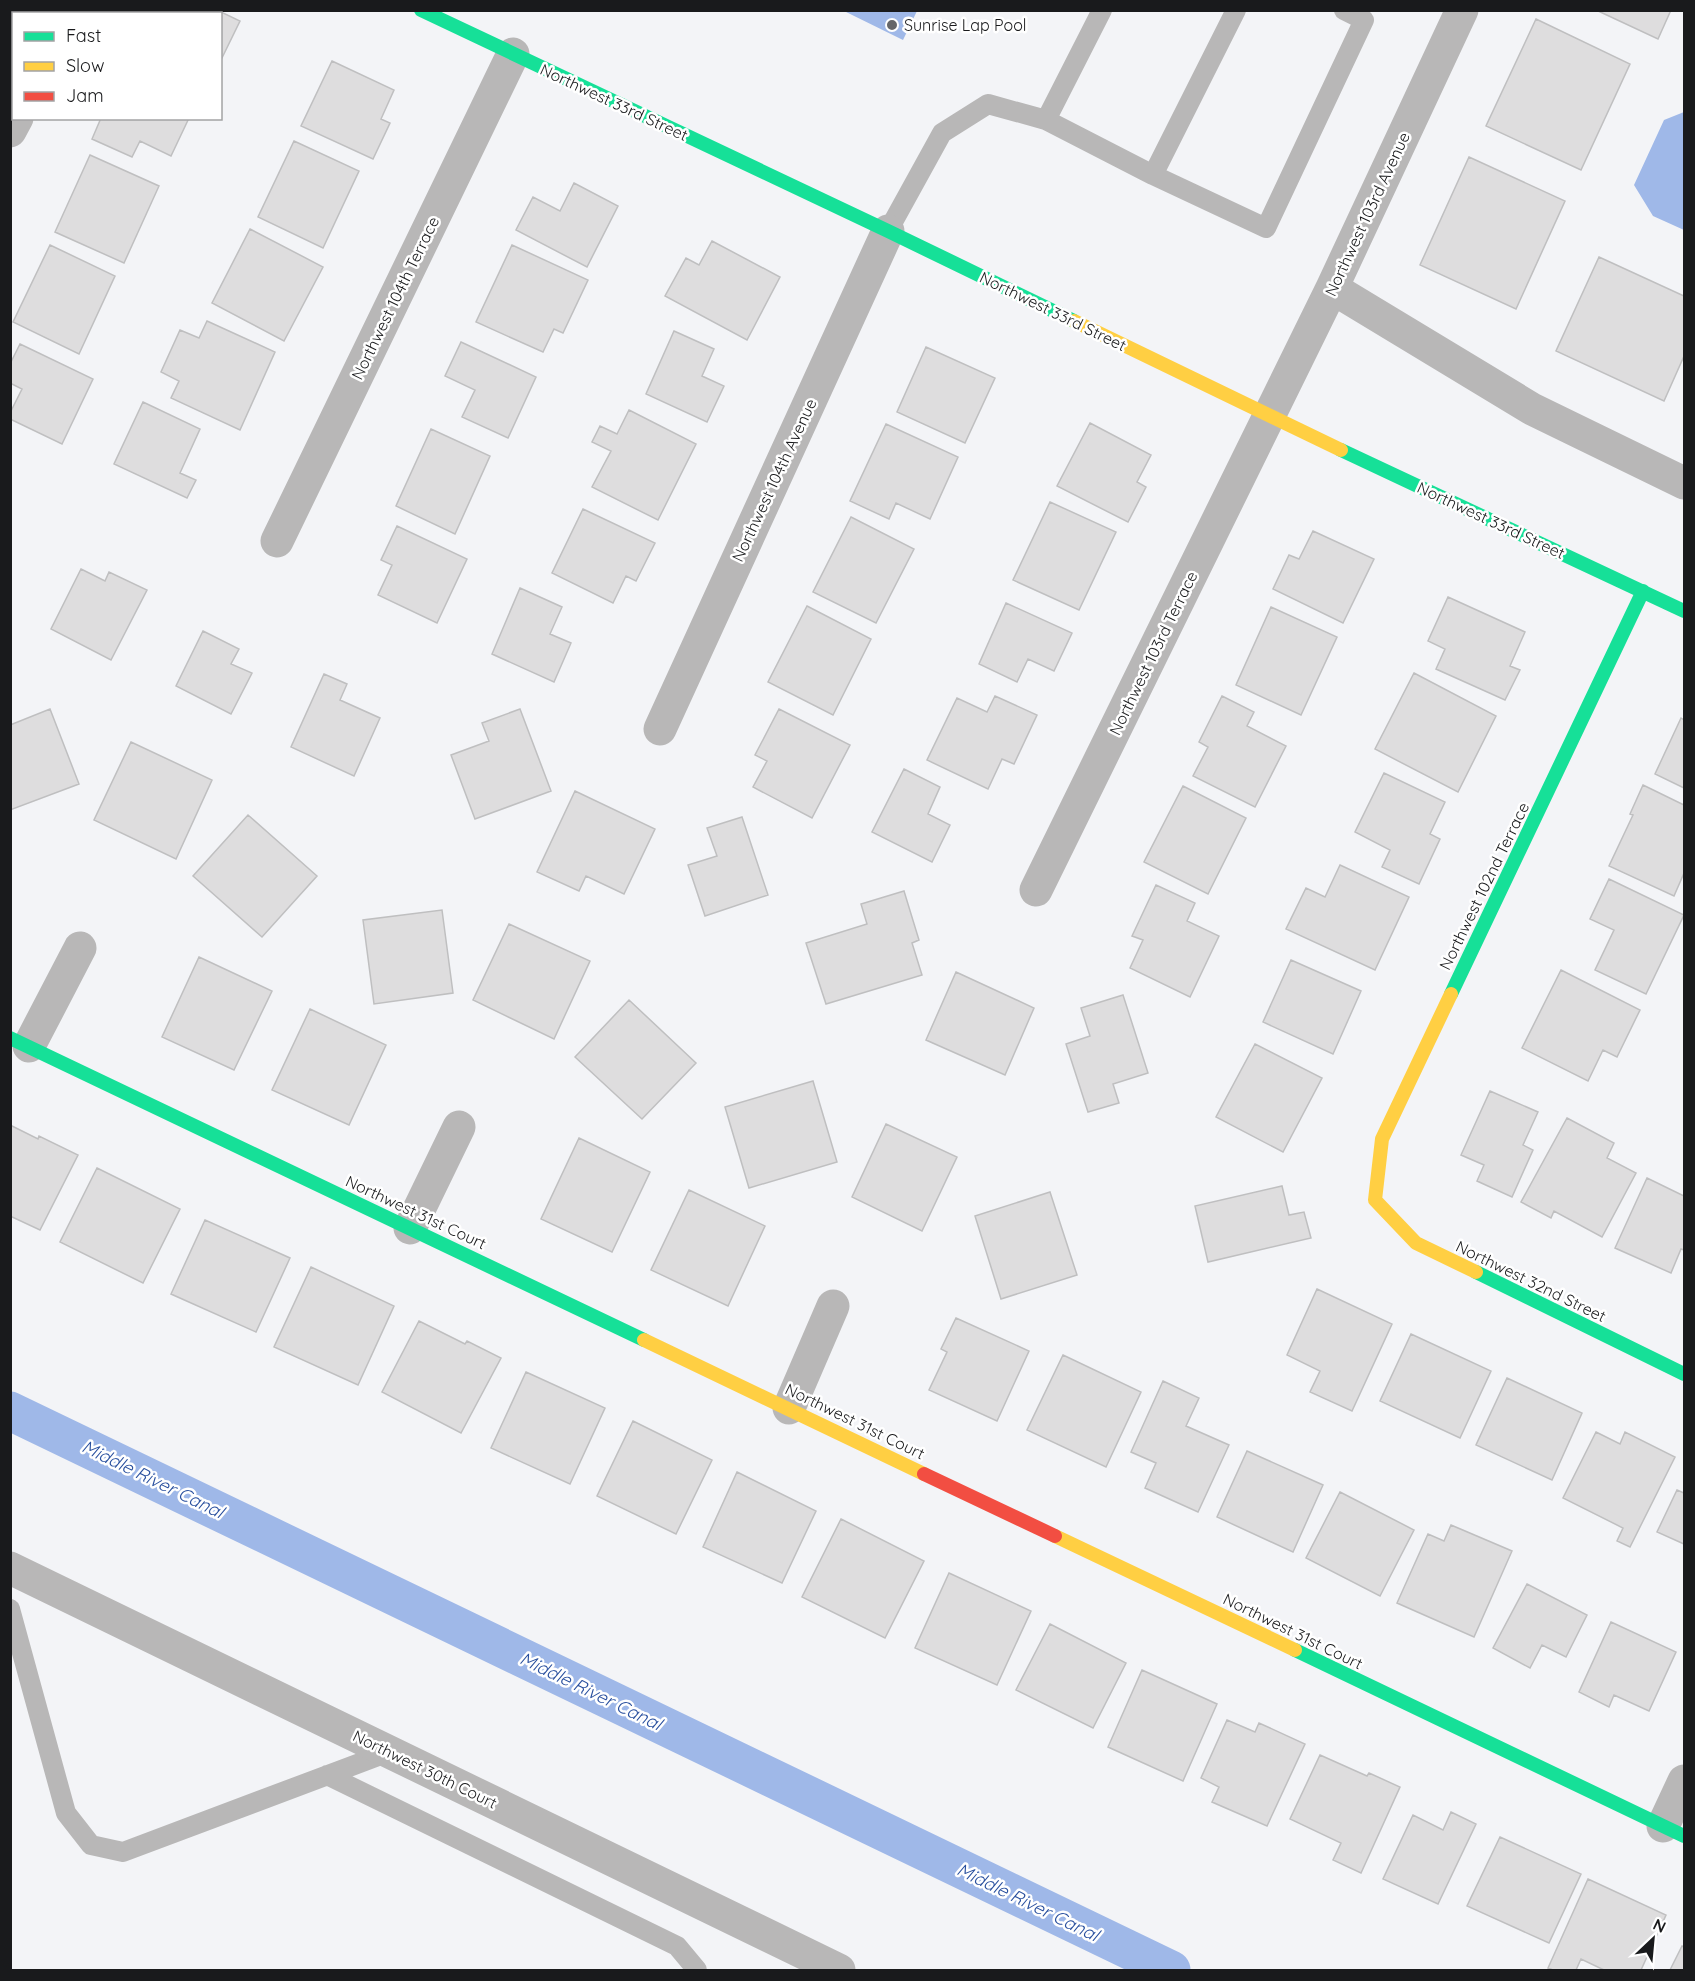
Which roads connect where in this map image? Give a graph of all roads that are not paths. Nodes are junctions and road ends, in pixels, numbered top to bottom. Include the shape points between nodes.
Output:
1 (421, 10) edge
2 (1102, 10) edge
3 (1236, 10) edge
4 (1344, 10) edge
5 (1462, 10) edge
6 (513, 54) junction
7 (1046, 120) junction
8 (1154, 175) junction
9 (888, 231) junction
10 (1332, 288) junction
11 (1269, 416) junction
12 (1684, 483) edge
13 (277, 542) dead end
14 (1643, 591) junction
15 (1684, 611) edge
16 (660, 729) dead end
17 (1036, 890) dead end
18 (80, 948) dead end
19 (20, 1042) edge
20 (459, 1127) dead end
21 (1375, 1200) joint
22 (410, 1228) junction
23 (833, 1306) dead end
24 (1684, 1374) edge
25 (789, 1408) junction
26 (10, 1568) edge
27 (10, 1609) edge
28 (388, 1752) junction
29 (327, 1775) junction
30 (1684, 1781) edge
31 (1674, 1831) edge
32 (697, 1971) edge
33 (839, 1971) edge

1 - 6 street, Northwest 33rd Street
2 - 7 lane
3 - 8 lane
4 - 8 lane via 1364,20 1266,228
5 - 10 street, Northwest 103rd Avenue
6 - 9 street, Northwest 33rd Street
6 - 13 street, Northwest 104th Terrace
7 - 8 lane
7 - 9 lane via 988,104 942,133
9 - 11 street, Northwest 33rd Street
9 - 16 street, Northwest 104th Avenue
10 - 11 street, Northwest 103rd Avenue
10 - 12 street via 1532,409
11 - 14 street, Northwest 33rd Street
11 - 17 street, Northwest 103rd Terrace
14 - 15 street, Northwest 33rd Street
14 - 21 street, Northwest 102nd Terrace via 1382,1139
18 - 19 street
19 - 22 street, Northwest 31st Court
20 - 22 street
21 - 24 street, Northwest 32nd Street via 1416,1243
22 - 25 street, Northwest 31st Court
23 - 25 street
25 - 31 street, Northwest 31st Court
26 - 28 street, Northwest 30th Court
27 - 29 lane via 66,1813 91,1845 123,1852
28 - 29 lane
28 - 33 street, Northwest 30th Court
29 - 32 lane via 677,1946
30 - 31 street

